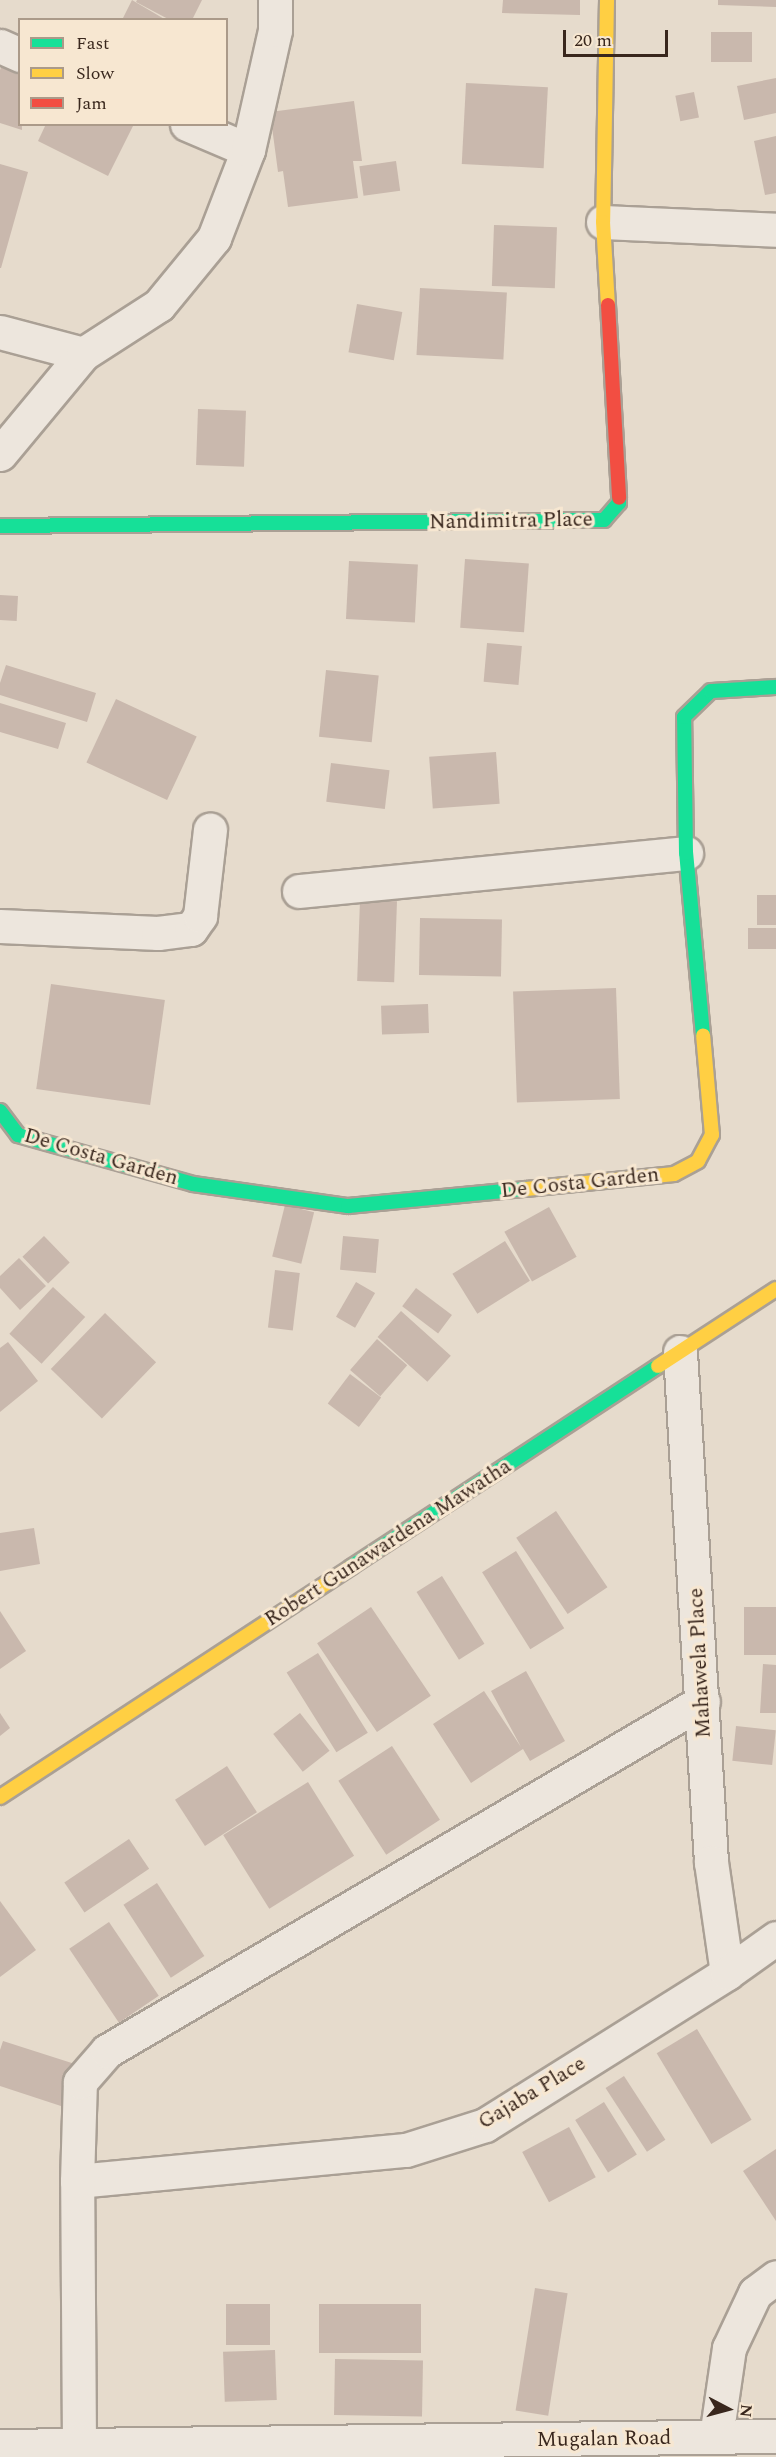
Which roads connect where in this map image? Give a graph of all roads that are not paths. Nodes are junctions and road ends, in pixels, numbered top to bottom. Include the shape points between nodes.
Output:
1 (275, 0) edge
2 (607, 0) edge
3 (0, 46) edge
4 (18, 54) edge
5 (192, 126) edge
6 (248, 150) junction
7 (603, 222) junction
8 (776, 230) edge
9 (0, 332) edge
10 (83, 354) junction
11 (0, 454) edge
12 (0, 526) edge
13 (776, 687) edge
14 (210, 830) dead end
15 (686, 853) junction
16 (299, 891) dead end
17 (0, 926) edge
18 (0, 1111) edge
19 (776, 1289) edge
20 (680, 1352) junction
21 (703, 1701) junction
22 (0, 1797) edge
23 (776, 1938) edge
24 (727, 1972) junction
25 (77, 2181) junction
26 (776, 2277) edge
27 (776, 2436) edge
28 (716, 2437) junction
29 (79, 2444) junction
30 (0, 2446) edge

1 - 6 street via 275,30
2 - 7 street, Nandimitra Place
3 - 4 street
5 - 6 street
6 - 10 street via 214,238 159,305
7 - 8 street
7 - 12 street, Nandimitra Place via 619,503 604,520
9 - 10 street
10 - 11 street
13 - 15 street, De Costa Garden via 711,691 684,717
14 - 17 street via 200,916 191,929 158,933
15 - 16 street
15 - 18 street, De Costa Garden via 712,1135 698,1161 674,1174 348,1206 193,1184 18,1135
19 - 20 street, Robert Gunawardena Mawatha
20 - 21 street, Mahawela Place
20 - 22 street, Robert Gunawardena Mawatha
21 - 24 street, Mahawela Place via 711,1862
21 - 25 street via 107,2051 80,2082
23 - 24 street, Gajaba Place
24 - 25 street, Gajaba Place via 485,2125 406,2150
25 - 29 street
26 - 28 street via 755,2293 729,2348
27 - 28 street, Mugalan Road
28 - 29 street, Mugalan Road
29 - 30 street, Mugalan Road

